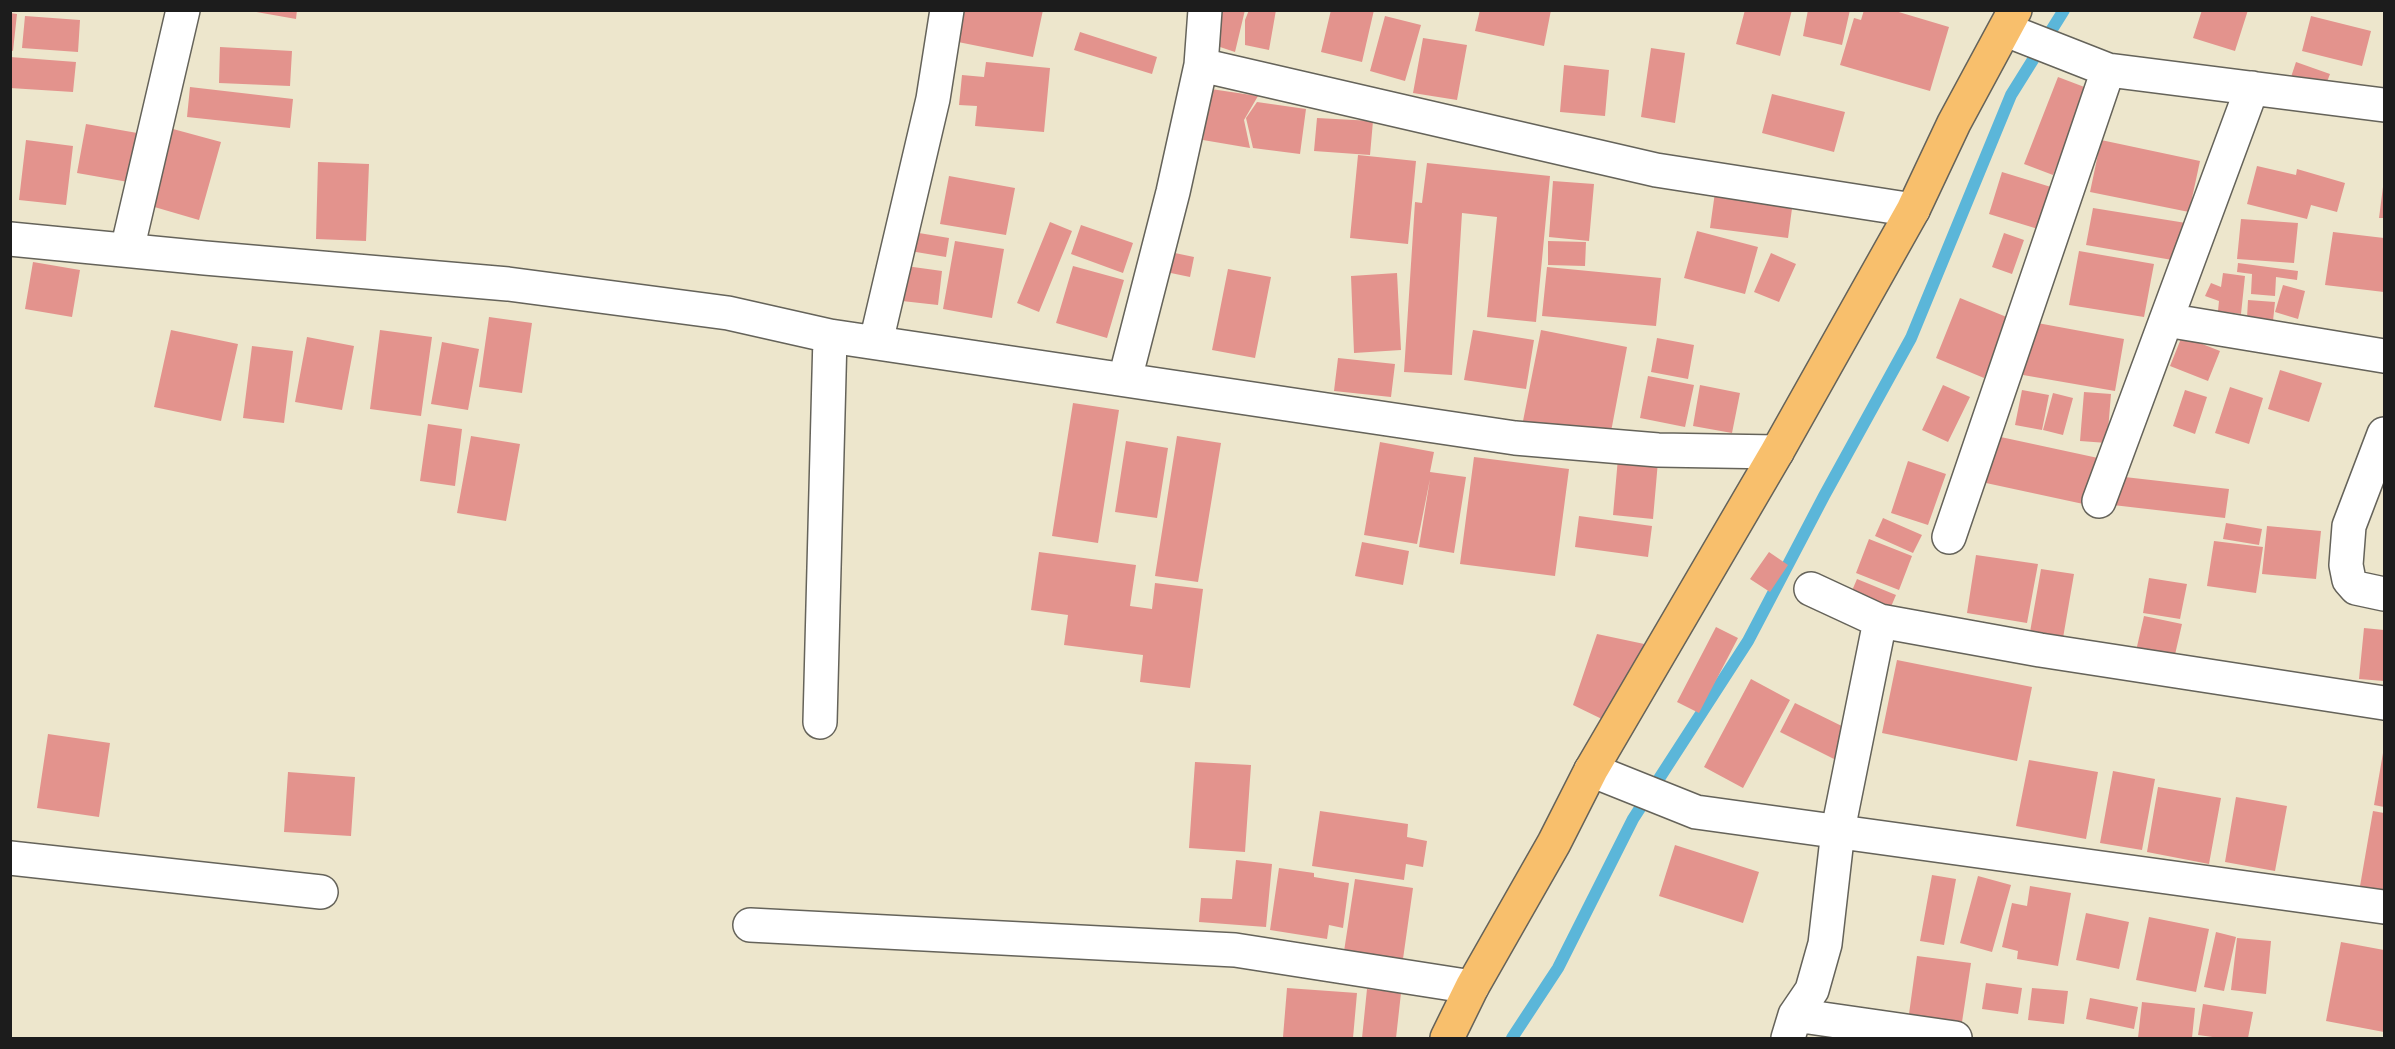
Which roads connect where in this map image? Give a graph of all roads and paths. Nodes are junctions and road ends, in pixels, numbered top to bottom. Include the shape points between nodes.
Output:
1 (183, 10) edge
2 (947, 10) edge
3 (1205, 10) edge
4 (2029, 33) edge
5 (1201, 64) junction
6 (2108, 69) junction
7 (2252, 88) junction
8 (2385, 105) edge
9 (1913, 210) junction
10 (10, 238) edge
11 (127, 250) junction
12 (2166, 320) junction
13 (830, 336) junction
14 (876, 342) junction
15 (2385, 356) edge
16 (1125, 379) junction
17 (2385, 434) edge
18 (1777, 452) junction
19 (2099, 501) dead end
20 (1949, 537) dead end
21 (1811, 589) dead end
22 (2385, 594) edge
23 (1880, 621) junction
24 (2385, 703) edge
25 (820, 722) dead end
26 (1604, 775) junction
27 (1838, 830) junction
28 (10, 858) edge
29 (321, 892) dead end
30 (2385, 907) edge
31 (750, 925) dead end
32 (1473, 987) junction
33 (1792, 1027) edge
34 (1447, 1038) edge
35 (1955, 1038) edge

1 - 11 street
2 - 14 street via 933,99
3 - 5 street
4 - 6 street
4 - 9 main road via 1954,123
5 - 9 street via 1656,170
5 - 16 street
6 - 7 street
6 - 20 street
7 - 8 street
7 - 12 street
9 - 18 main road
10 - 11 street
11 - 13 street via 508,284 728,313
12 - 15 street
12 - 19 street
13 - 14 street
13 - 25 street
14 - 16 street
16 - 18 street via 1515,438 1658,450
17 - 22 street via 2349,526 2346,565 2349,580 2356,588
18 - 26 main road
21 - 23 street
23 - 24 street
23 - 27 street
26 - 27 street via 1696,812
26 - 32 main road via 1554,843
27 - 30 street
27 - 33 street via 1825,944 1812,990
28 - 29 street
31 - 32 street via 1235,950
32 - 34 main road
33 - 35 street

